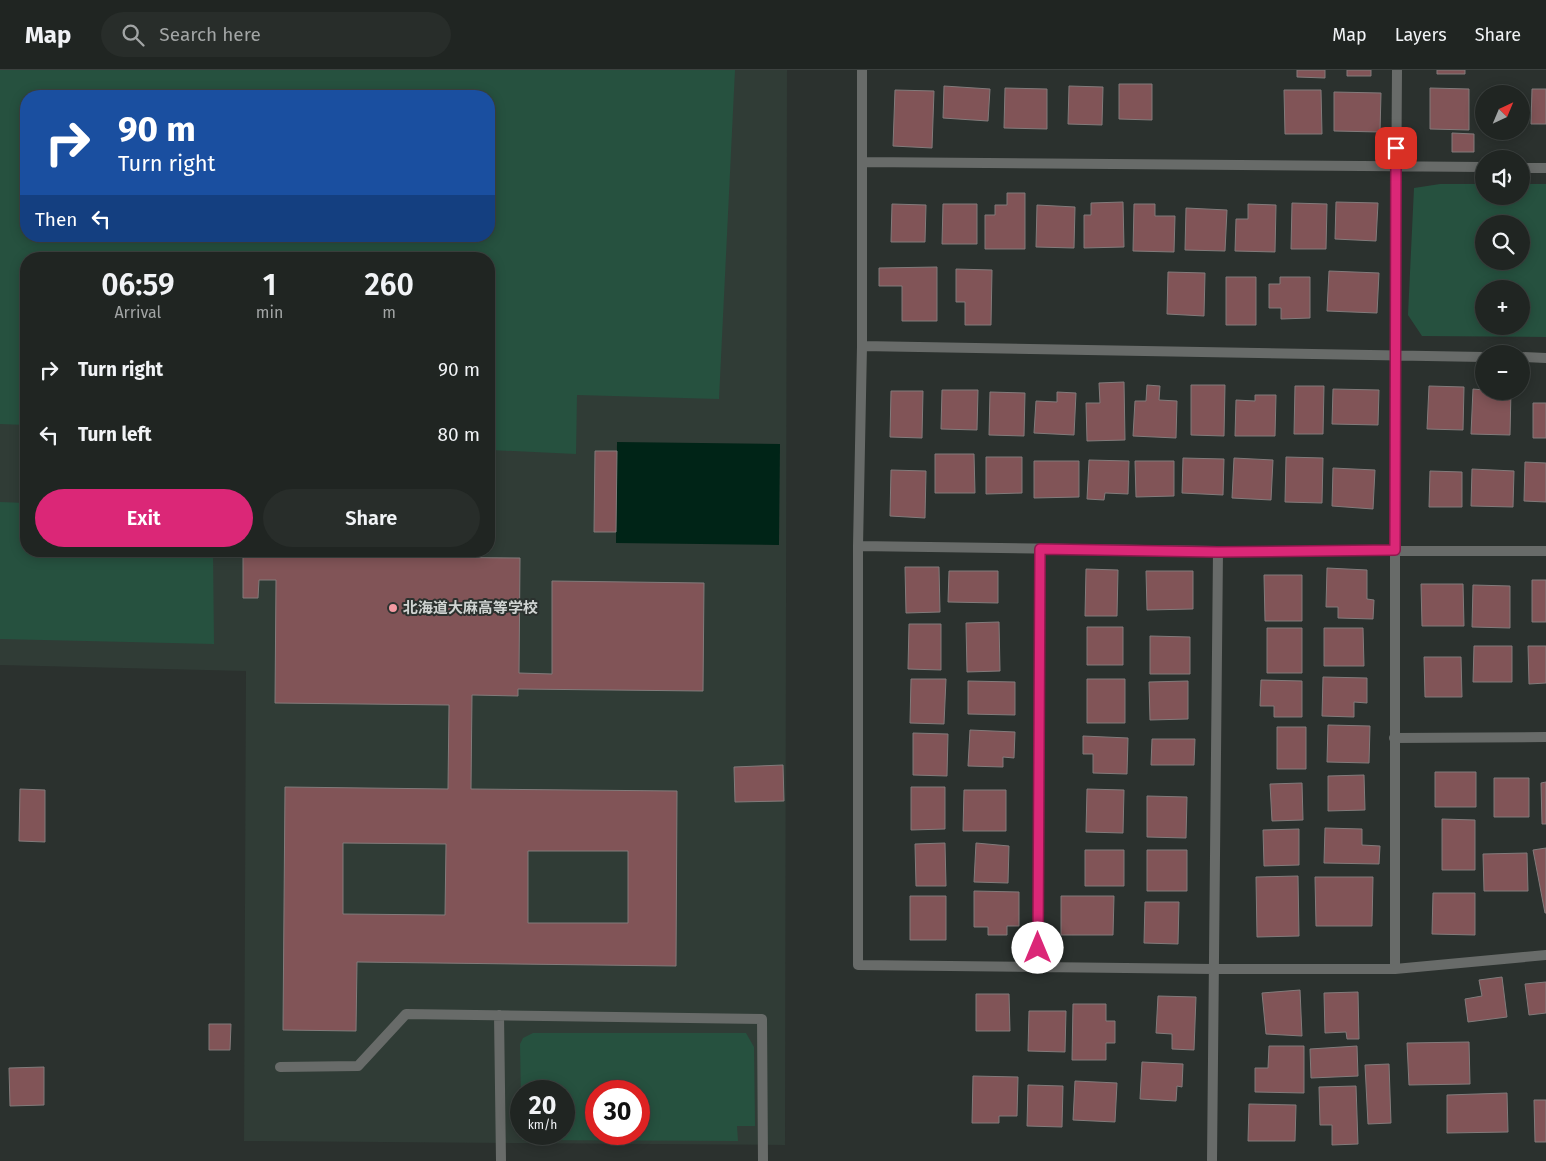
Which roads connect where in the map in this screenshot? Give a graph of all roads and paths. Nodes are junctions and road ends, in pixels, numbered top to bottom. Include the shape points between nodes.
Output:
1 (862, 70) edge
2 (1397, 70) edge
3 (862, 162) junction
4 (1396, 167) junction
5 (1475, 168) edge
6 (1530, 168) edge
7 (1546, 168) edge
8 (862, 346) junction
9 (1395, 355) junction
10 (1475, 357) edge
11 (1530, 357) edge
12 (1546, 358) edge
13 (858, 546) junction
14 (1040, 549) junction
15 (1395, 550) junction
16 (1546, 550) edge
17 (1218, 552) junction
18 (1546, 737) edge
19 (1394, 738) junction
20 (1546, 955) edge
21 (1038, 968) junction
22 (1213, 969) junction
23 (1395, 969) junction
24 (499, 1015) junction
25 (280, 1067) dead end
26 (501, 1161) edge
27 (763, 1161) edge
28 (1212, 1161) edge

1 - 3 street
2 - 4 street
3 - 4 street
3 - 8 street
4 - 5 street
4 - 9 street
6 - 7 street
8 - 9 street
8 - 13 street
9 - 10 street
9 - 15 street
11 - 12 street
13 - 14 street
13 - 21 street via 858,965
14 - 17 street
14 - 21 street
15 - 16 street
15 - 17 street
15 - 19 street
17 - 22 street
18 - 19 street
19 - 23 street
20 - 23 street
21 - 22 street
22 - 23 street
22 - 28 street
24 - 25 street via 406,1014 358,1066
24 - 26 street
24 - 27 street via 762,1018

